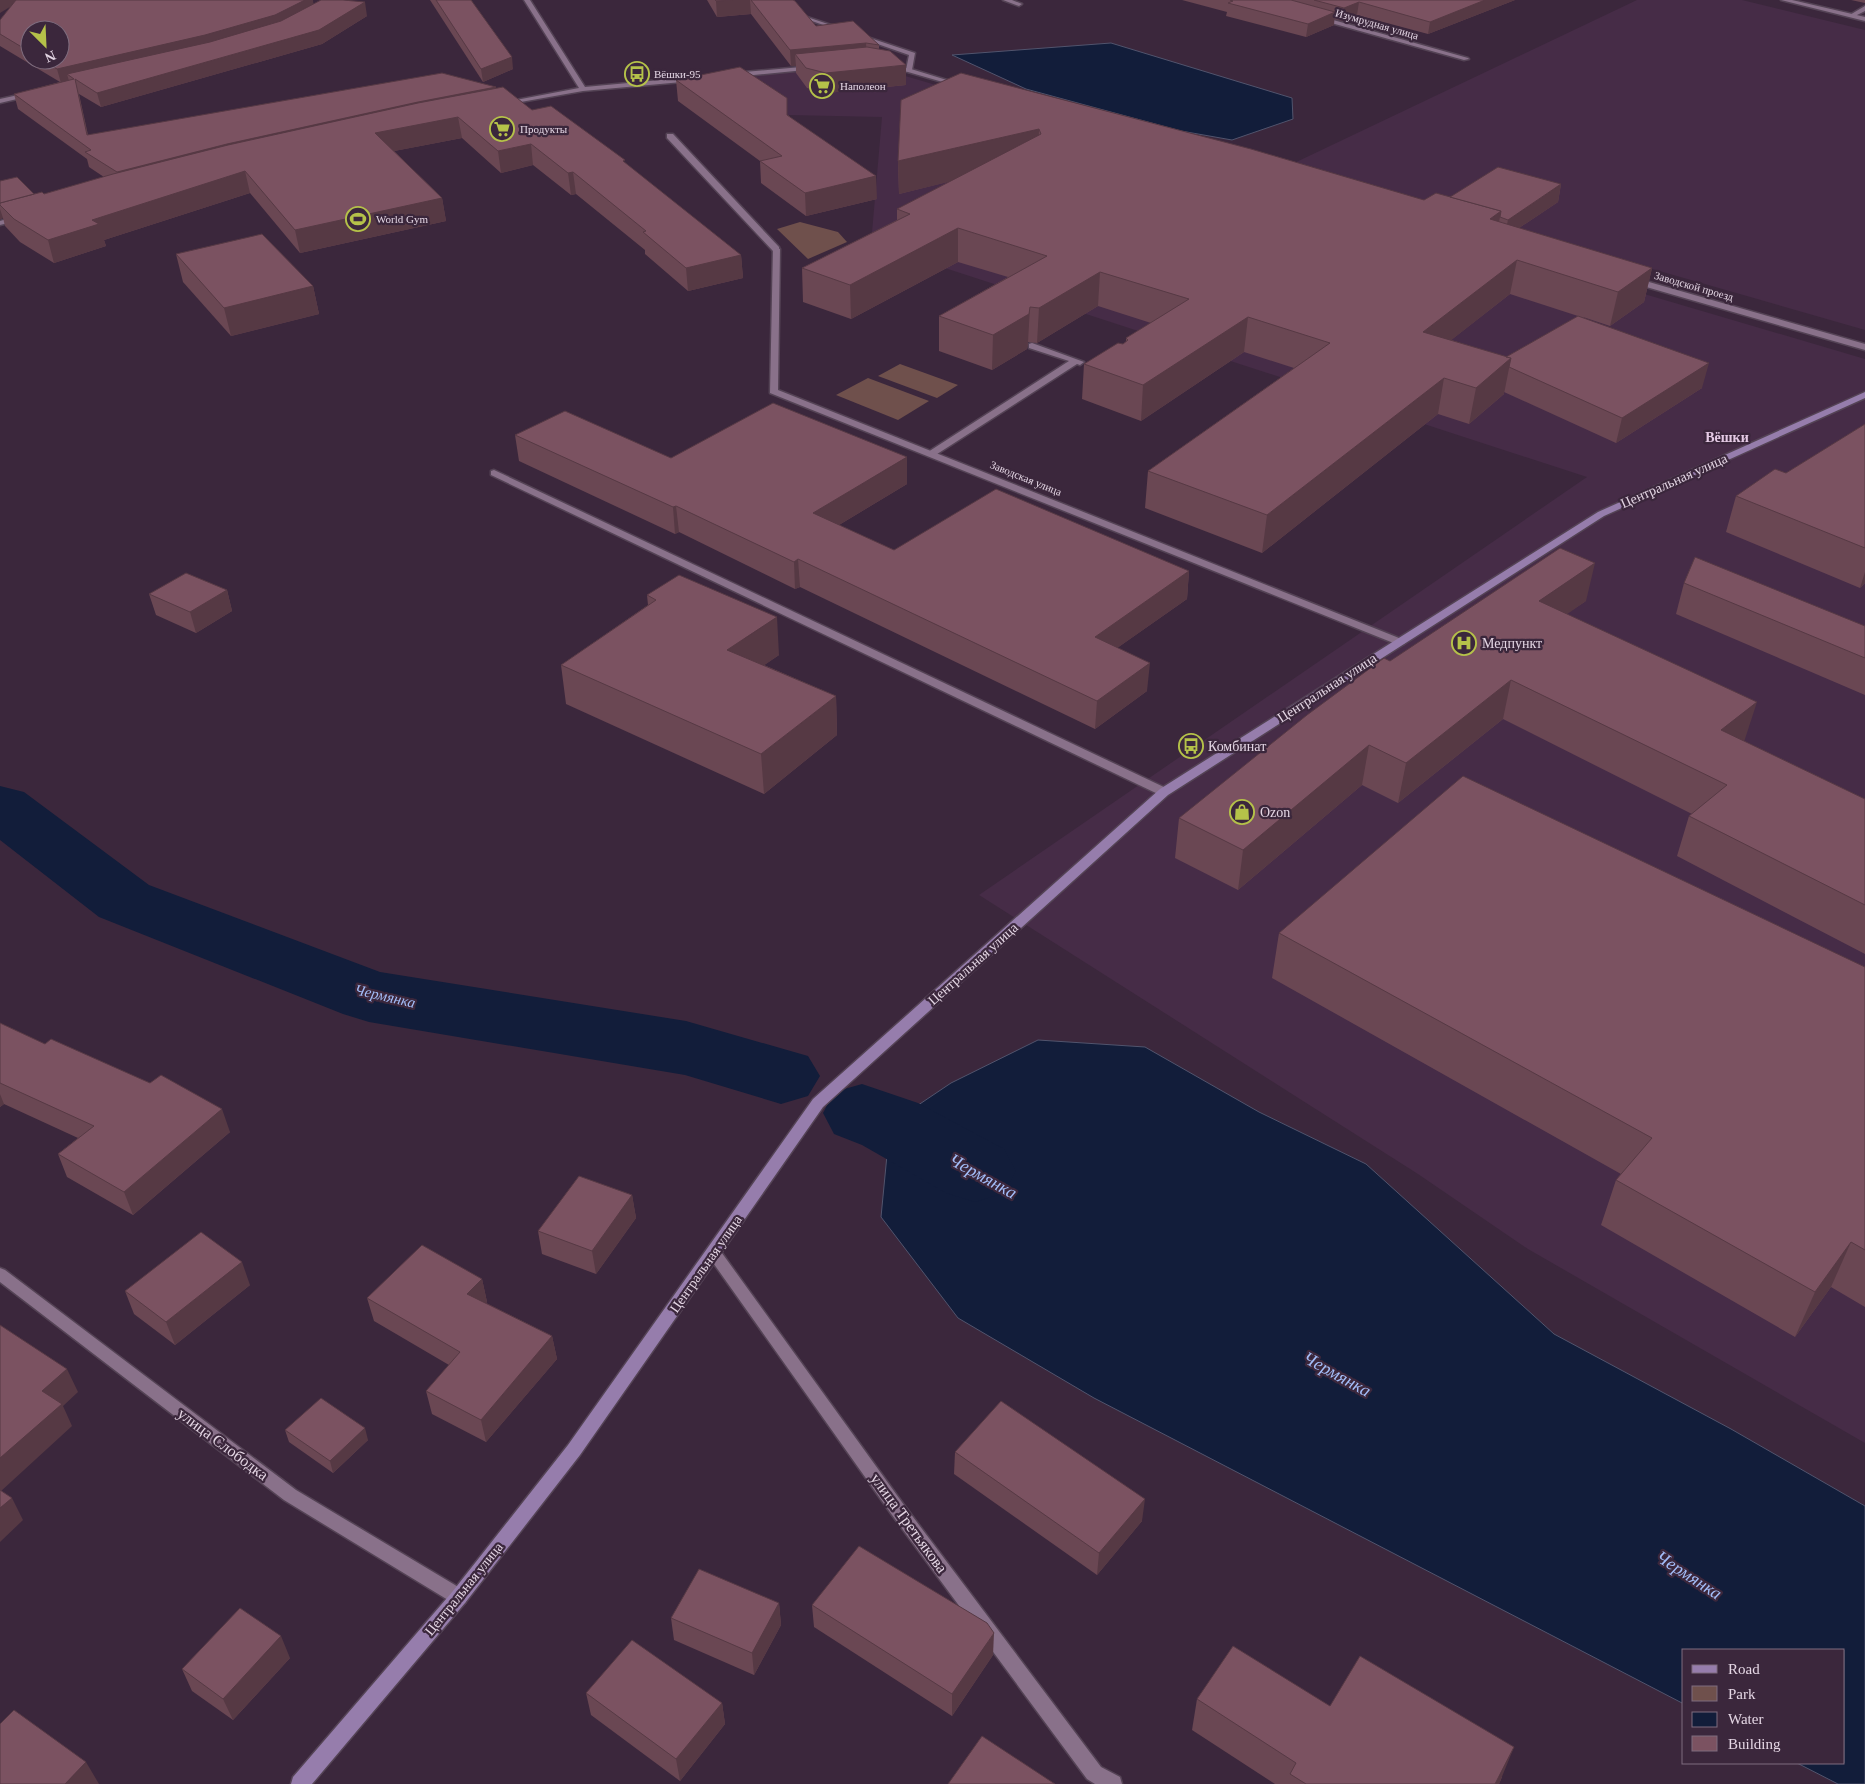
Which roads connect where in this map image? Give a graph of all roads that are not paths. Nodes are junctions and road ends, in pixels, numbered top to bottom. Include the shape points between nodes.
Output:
1 (527, 0) edge
2 (1006, 0) edge
3 (1784, 0) edge
4 (1019, 4) dead end
5 (1865, 8) edge
6 (790, 11) edge
7 (1312, 16) edge
8 (1851, 16) junction
9 (1865, 19) edge
10 (1466, 60) dead end
11 (883, 66) edge
12 (822, 67) edge
13 (908, 70) junction
14 (728, 76) edge
15 (699, 78) edge
16 (966, 87) edge
17 (582, 89) junction
18 (38, 92) edge
19 (0, 101) edge
20 (497, 106) edge
21 (670, 136) dead end
22 (29, 215) edge
23 (0, 223) edge
24 (1626, 278) edge
25 (1032, 346) dead end
26 (1865, 347) edge
27 (1075, 361) junction
28 (1094, 366) edge
29 (1865, 395) edge
30 (931, 454) junction
31 (494, 473) dead end
32 (1400, 642) junction
33 (1164, 792) junction
34 (714, 1253) junction
35 (0, 1274) edge
36 (459, 1597) junction
37 (300, 1784) edge
38 (1113, 1784) edge

1 - 17 street
2 - 4 street
3 - 8 street
5 - 8 street
6 - 13 street via 913,54
7 - 10 street, Изумрудная улица
8 - 9 street
11 - 13 street
12 - 14 street
13 - 16 street
15 - 17 street
17 - 20 street
18 - 19 street
21 - 30 street, Заводская улица via 776,249 773,391
22 - 23 street
24 - 26 street, Заводской проезд
25 - 27 street
27 - 28 street
27 - 30 street
29 - 32 street, Центральная улица via 1601,514
30 - 32 street, Заводская улица
31 - 33 street
32 - 33 street, Центральная улица
33 - 34 street, Центральная улица via 818,1103
34 - 36 street, Центральная улица via 574,1450
34 - 38 street, улица Третьякова via 898,1510 1094,1773
35 - 36 street, улица Слободка via 290,1496
36 - 37 street, Центральная улица

